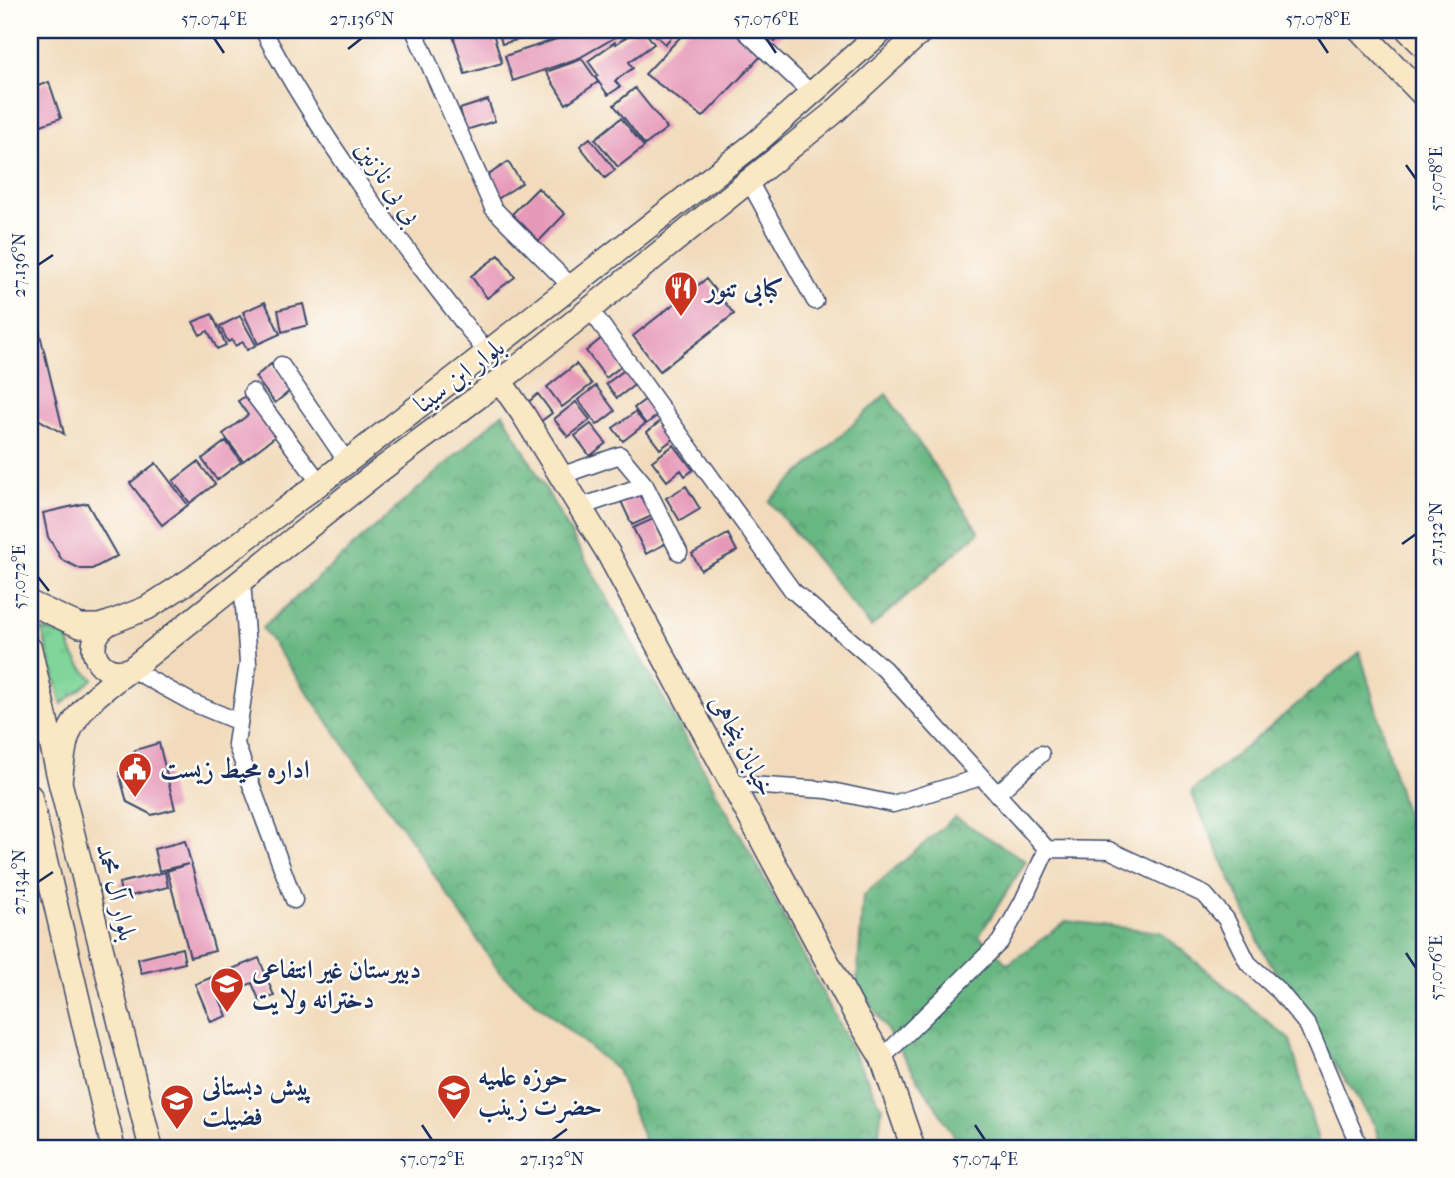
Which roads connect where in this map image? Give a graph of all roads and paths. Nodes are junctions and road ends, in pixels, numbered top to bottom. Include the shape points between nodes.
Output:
1 (263, 30) edge
2 (414, 30) edge
3 (744, 30) edge
4 (883, 30) edge
5 (923, 30) edge
6 (1360, 30) edge
7 (812, 94) junction
8 (1425, 97) edge
9 (748, 181) junction
10 (572, 287) junction
11 (815, 302) dead end
12 (590, 309) junction
13 (487, 353) junction
14 (281, 365) dead end
15 (500, 381) junction
16 (252, 392) dead end
17 (347, 462) junction
18 (560, 476) junction
19 (320, 483) junction
20 (645, 485) junction
21 (580, 507) junction
22 (679, 552) dead end
23 (242, 579) junction
24 (30, 603) edge
25 (109, 624) junction
26 (30, 649) edge
27 (131, 669) junction
28 (239, 722) junction
29 (1041, 754) dead end
30 (981, 776) junction
31 (60, 782) junction
32 (732, 784) junction
33 (997, 794) junction
34 (30, 796) edge
35 (1047, 849) junction
36 (294, 900) dead end
37 (883, 1058) junction
38 (113, 1148) edge
39 (151, 1148) edge
40 (913, 1148) edge
41 (1360, 1148) edge

1 - 13 street, بی بی نازنین via 328,139
2 - 10 street via 493,208
3 - 7 street
4 - 7 main road, بلوار ابن سینا
5 - 9 main road, بلوار ابن سینا via 832,114
6 - 8 main road
7 - 10 main road, بلوار ابن سینا
9 - 11 street
9 - 12 main road, بلوار ابن سینا
10 - 13 main road, بلوار ابن سینا
12 - 15 main road, بلوار ابن سینا
12 - 30 street via 792,590 884,669
13 - 17 main road, بلوار ابن سینا
14 - 17 street
15 - 18 main road, خیابان پنجاهی
15 - 23 main road, بلوار ابن سینا
16 - 19 street
17 - 19 main road, بلوار ابن سینا
18 - 20 street via 620,454
18 - 21 main road, خیابان پنجاهی
19 - 25 main road, بلوار ابن سینا via 192,579 147,608
20 - 21 street
20 - 22 street
21 - 32 main road, خیابان پنجاهی
23 - 27 main road, بلوار ابن سینا
23 - 28 street via 248,663
24 - 25 main road, بلوار ابن سینا via 80,626
25 - 27 main road via 95,639 97,659 112,671
26 - 31 main road, بلوار آل محمد
27 - 28 street
27 - 31 main road, بلوار ابن سینا via 82,710 68,737
28 - 36 street via 236,744
29 - 33 street
30 - 32 street via 893,804 827,790
30 - 33 street
31 - 39 main road, بلوار آل محمد
32 - 37 main road, خیابان پنجاهی via 856,1017
33 - 35 street
34 - 38 main road
35 - 37 street via 1000,942
35 - 41 street via 1109,850 1205,895 1226,919 1248,964 1280,992 1308,1027
37 - 40 main road, خیابان پنجاهی

